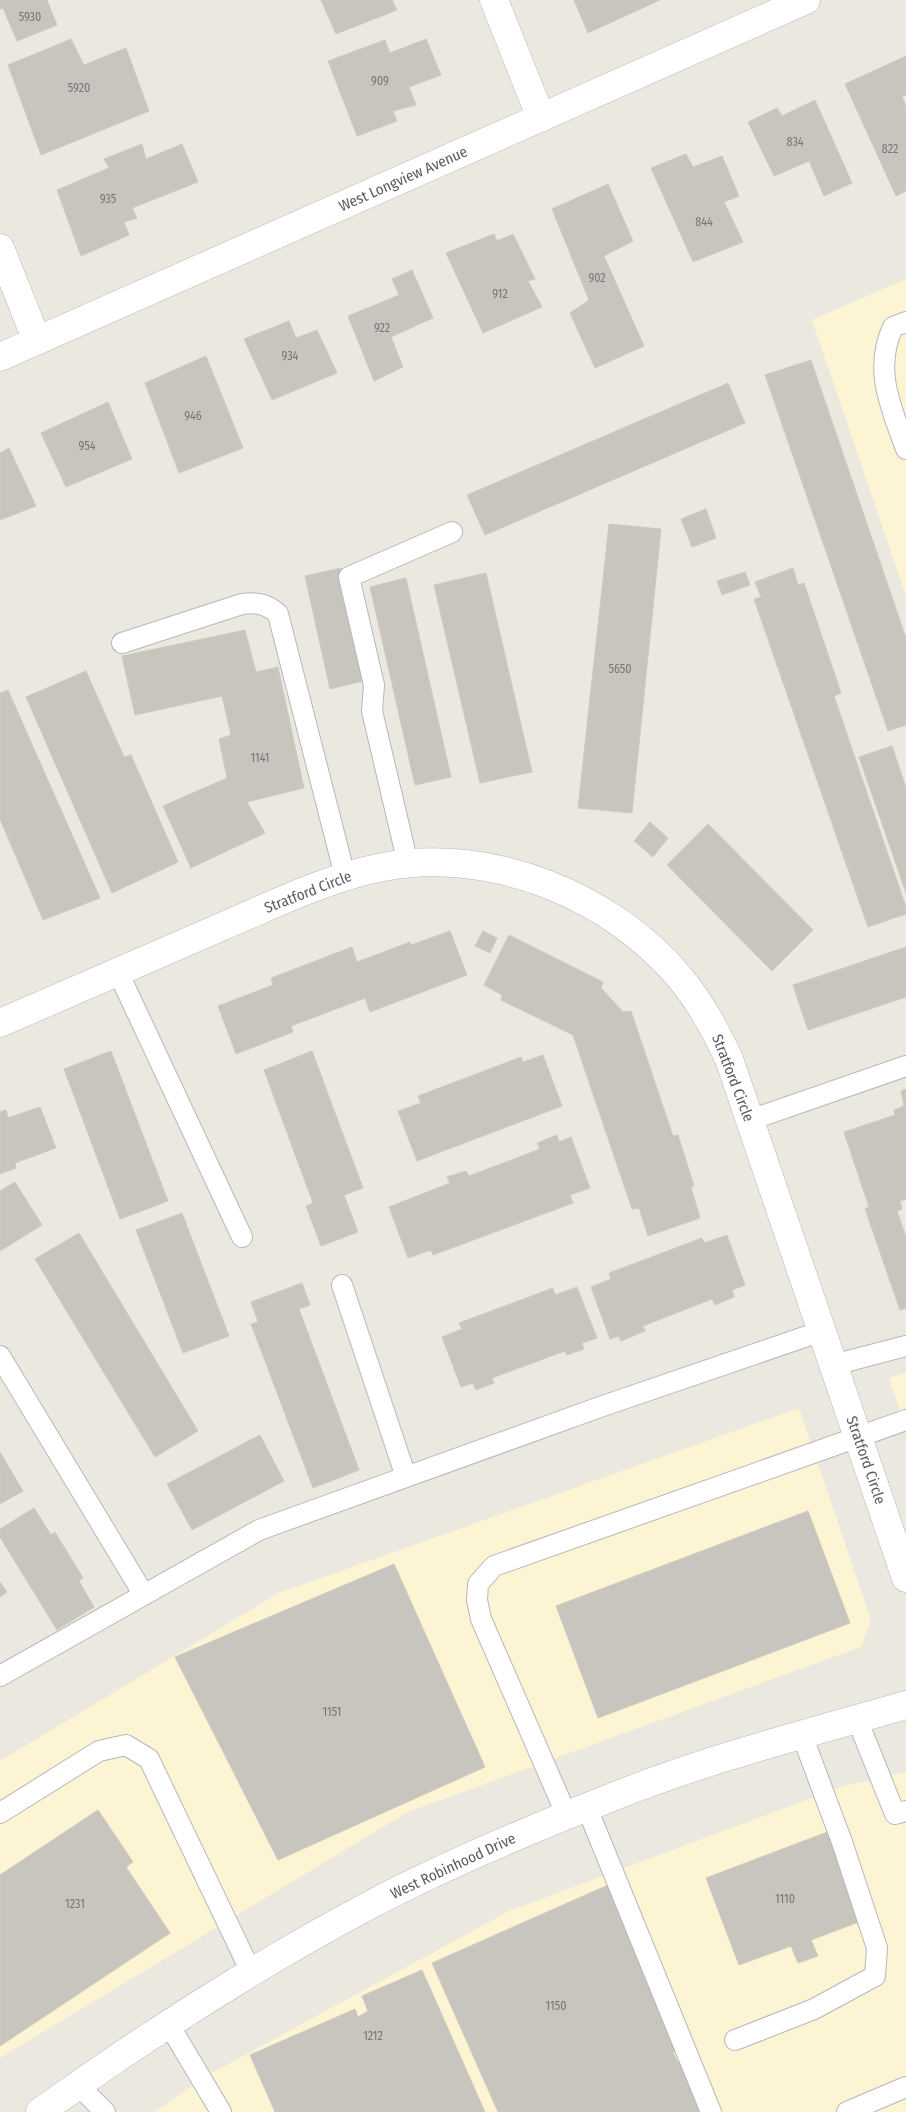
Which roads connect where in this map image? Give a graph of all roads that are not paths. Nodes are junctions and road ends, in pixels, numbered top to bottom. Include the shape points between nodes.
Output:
1 (494, 0) edge
2 (806, 0) edge
3 (541, 118) junction
4 (0, 248) edge
5 (906, 322) edge
6 (37, 341) junction
7 (0, 357) edge
8 (906, 449) edge
9 (452, 532) dead end
10 (122, 643) dead end
11 (408, 864) junction
12 (345, 876) junction
13 (118, 972) junction
14 (0, 1023) edge
15 (906, 1066) edge
16 (750, 1120) junction
17 (242, 1237) dead end
18 (342, 1285) dead end
19 (822, 1330) junction
20 (906, 1346) edge
21 (0, 1356) edge
22 (834, 1365) junction
23 (906, 1420) edge
24 (858, 1437) junction
25 (406, 1478) junction
26 (906, 1578) edge
27 (144, 1595) junction
28 (0, 1676) edge
29 (906, 1705) edge
30 (857, 1719) junction
31 (802, 1735) junction
32 (906, 1811) edge
33 (577, 1812) junction
34 (0, 1813) edge
35 (250, 1972) junction
36 (168, 2023) junction
37 (735, 2040) dead end
38 (78, 2085) junction
39 (906, 2087) edge
40 (40, 2112) edge
41 (105, 2112) edge
42 (221, 2112) edge
43 (711, 2112) edge
44 (847, 2112) edge

1 - 3 street
2 - 3 street, West Longview Avenue
3 - 6 street, West Longview Avenue
4 - 6 street
5 - 8 lane via 893,327 886,341 883,360 884,380
6 - 7 street, West Longview Avenue
9 - 11 lane via 349,577 374,685 372,711
10 - 12 lane via 242,604 269,606 278,614
11 - 12 street, Stratford Circle
11 - 16 street, Stratford Circle via 469,865 510,872 572,895 621,923 654,950 682,980 716,1032
12 - 13 street, Stratford Circle
13 - 14 street, Stratford Circle
13 - 17 lane
15 - 16 lane
16 - 19 street, Stratford Circle
18 - 25 lane
19 - 22 street, Stratford Circle
19 - 25 lane
20 - 22 lane
21 - 27 lane
22 - 24 street, Stratford Circle
23 - 24 lane
24 - 26 street, Stratford Circle
24 - 33 lane via 494,1566 478,1584 481,1619
25 - 27 lane via 259,1530
27 - 28 lane
29 - 30 street, West Robinhood Drive
30 - 31 street, West Robinhood Drive
30 - 32 lane via 895,1814
31 - 33 street, West Robinhood Drive via 722,1758
31 - 37 lane via 877,1948 875,1976 814,2009
33 - 35 street, West Robinhood Drive via 465,1858 370,1905
33 - 43 lane
34 - 35 lane via 99,1751 126,1745 149,1759
35 - 36 street, West Robinhood Drive
36 - 38 street, West Robinhood Drive
36 - 42 lane
38 - 40 street, West Robinhood Drive
38 - 41 lane
39 - 44 lane

